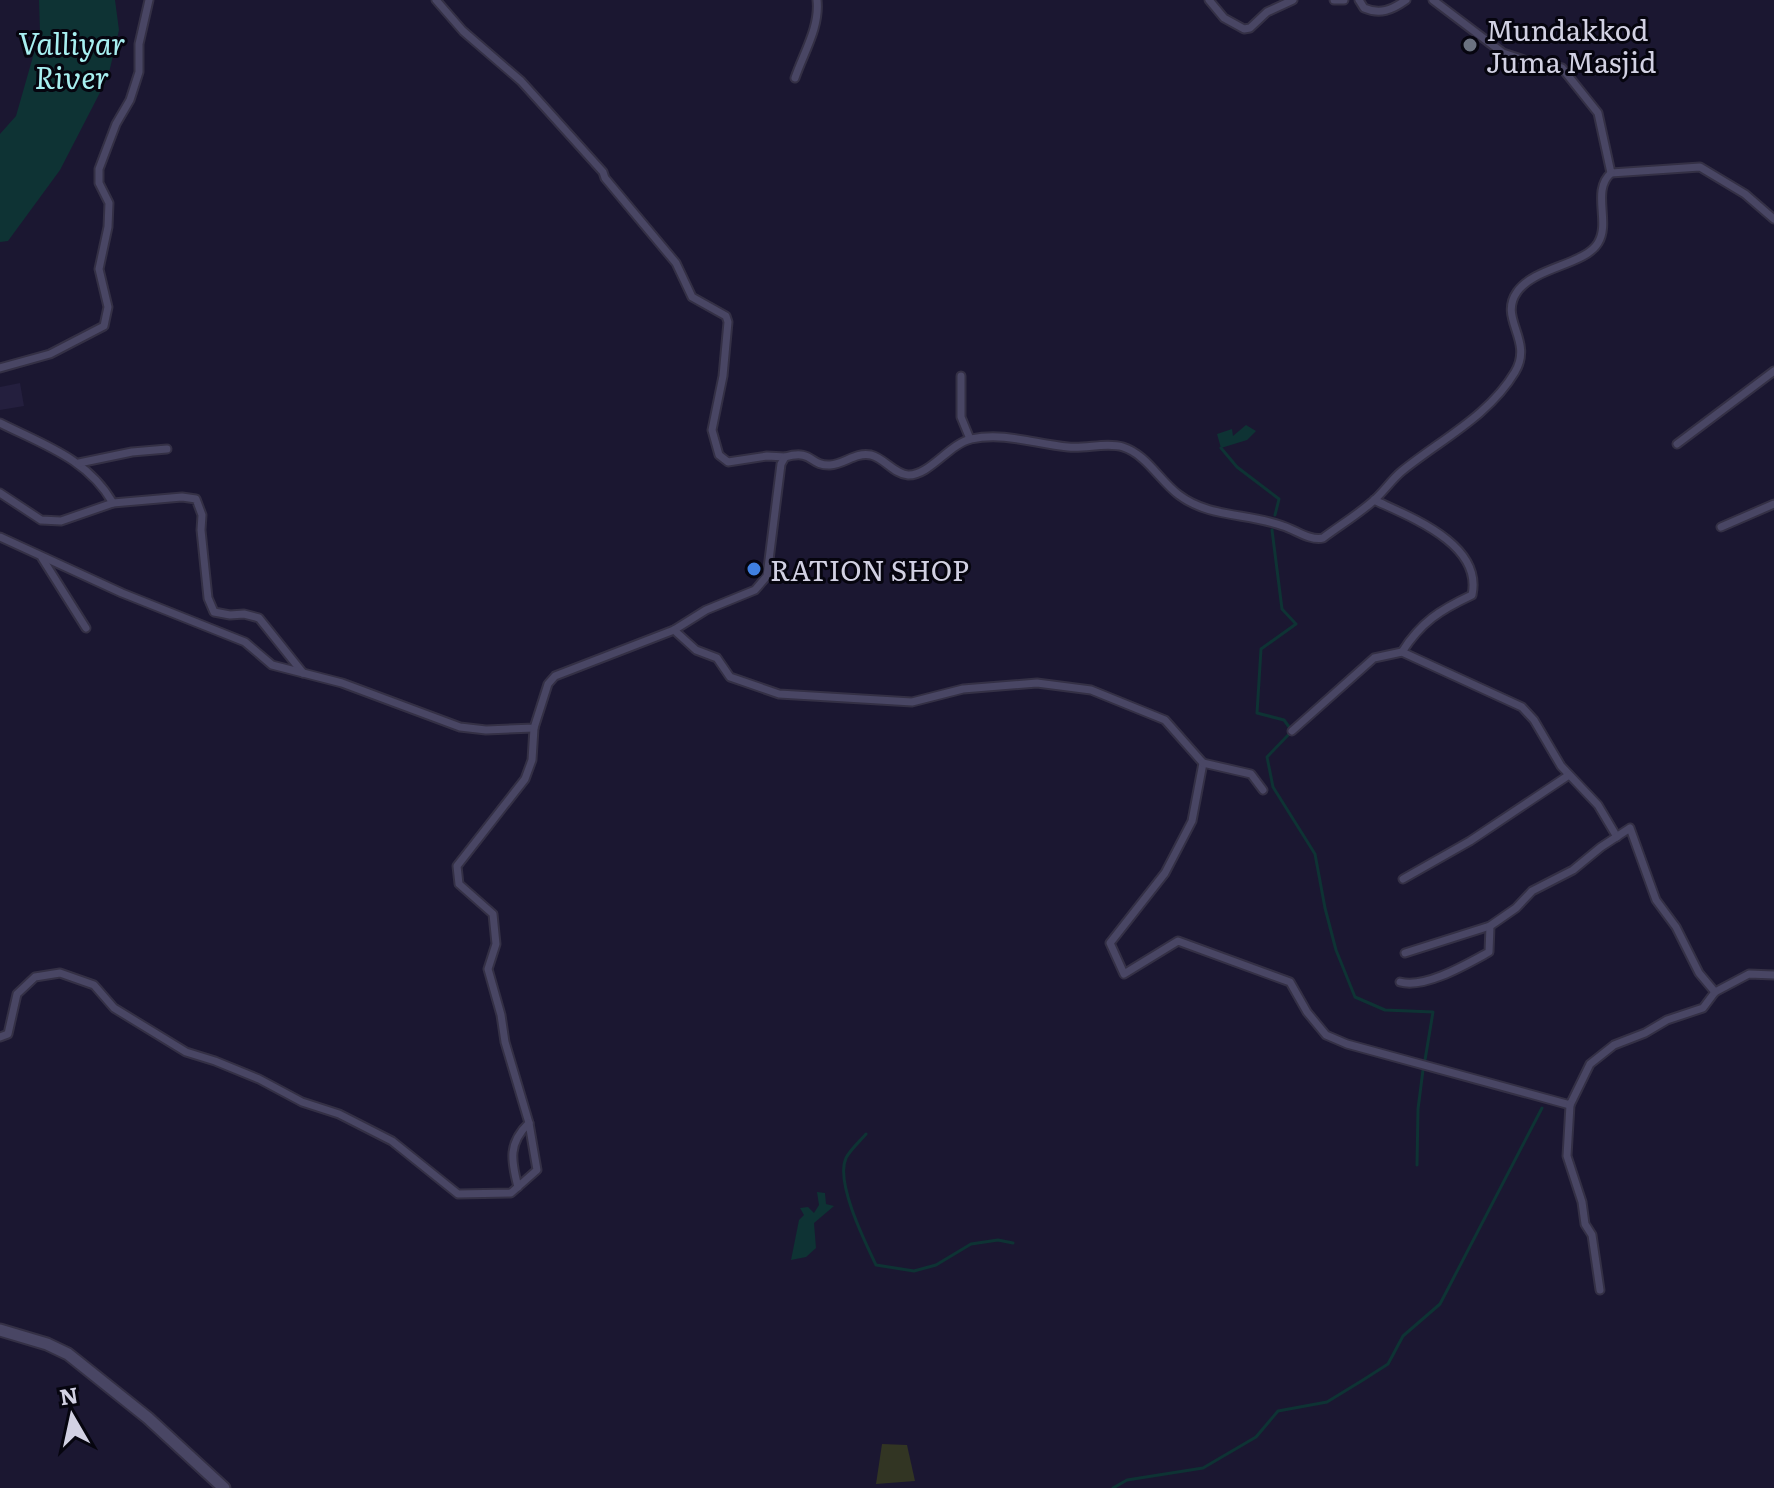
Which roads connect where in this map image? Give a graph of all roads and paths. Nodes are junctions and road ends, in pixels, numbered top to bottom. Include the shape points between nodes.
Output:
1 (149, 0) edge
2 (436, 0) edge
3 (817, 0) edge
4 (1209, 0) edge
5 (1293, 0) edge
6 (1334, 0) edge
7 (1344, 0) edge
8 (1359, 0) edge
9 (1406, 0) edge
10 (1433, 0) edge
11 (795, 78) dead end
12 (1611, 173) junction
13 (1774, 219) edge
14 (0, 368) edge
15 (1774, 371) edge
16 (961, 376) dead end
17 (0, 423) edge
18 (970, 439) junction
19 (1677, 444) dead end
20 (167, 449) dead end
21 (785, 457) junction
22 (79, 463) junction
23 (0, 493) edge
24 (1374, 500) junction
25 (113, 503) junction
26 (1774, 504) edge
27 (1721, 527) dead end
28 (0, 537) edge
29 (41, 556) junction
30 (86, 628) dead end
31 (674, 630) junction
32 (1402, 652) junction
33 (303, 673) junction
34 (534, 728) junction
35 (1292, 731) dead end
36 (1203, 763) junction
37 (1569, 775) junction
38 (1263, 790) dead end
39 (1617, 837) junction
40 (1403, 879) dead end
41 (1490, 926) junction
42 (1405, 953) dead end
43 (1774, 975) edge
44 (1400, 982) dead end
45 (1715, 992) junction
46 (0, 1037) edge
47 (1570, 1105) junction
48 (529, 1123) junction
49 (518, 1187) junction
50 (1600, 1290) dead end
51 (0, 1330) edge
52 (224, 1488) edge

1 - 14 street via 139,72 99,169 109,203 99,269 108,307 104,326 50,354
2 - 21 street via 521,81 603,172 676,263 692,297 726,316 723,376 712,430 719,455 728,462
3 - 11 street via 818,24
4 - 5 street via 1224,18 1244,29
6 - 7 street
8 - 9 street via 1364,8 1382,12
10 - 12 street via 1503,53 1562,68 1598,113
12 - 13 street via 1700,167
12 - 24 street via 1601,195 1598,243 1526,281 1510,304 1522,355 1516,372 1489,406 1400,473
15 - 19 street
16 - 18 street via 961,417
17 - 22 street
18 - 21 street via 909,475 865,454 828,465 802,453
18 - 24 street via 1011,436 1066,447 1124,448 1195,505 1282,525 1317,539
20 - 22 street
21 - 31 street via 767,576 755,590
22 - 25 street via 98,478
23 - 25 street via 41,520 61,521
24 - 32 street via 1451,542 1475,582 1472,595 1421,626
25 - 33 street via 196,499 214,612 259,618
26 - 27 street
28 - 29 street
29 - 30 street
29 - 33 street via 245,642 272,665
31 - 34 street via 555,676
31 - 36 street via 696,650 717,658 730,677 779,694 912,702 963,689 1037,683 1091,690 1165,720
32 - 35 street via 1374,658
32 - 37 street via 1522,707
33 - 34 street via 460,727
34 - 48 street via 525,779 457,866 459,884 493,914 496,944 488,969
36 - 38 street via 1251,774
36 - 47 street via 1192,821 1165,873 1110,943 1124,974 1178,941 1290,982 1326,1035 1347,1044
37 - 39 street via 1598,805
37 - 40 street
39 - 41 street via 1573,870 1532,891
39 - 45 street via 1630,828 1656,900
41 - 42 street
41 - 44 street via 1489,952 1411,985
43 - 45 street via 1749,974
45 - 47 street via 1703,1008 1614,1045 1590,1064
46 - 49 street via 8,1034 17,994 35,977 60,973 94,985 114,1008 186,1052 259,1079 392,1141 458,1194 511,1193
47 - 50 street via 1567,1156 1592,1235
48 - 49 street via 518,1133 512,1151
48 - 49 street via 537,1170
51 - 52 main road via 68,1354

